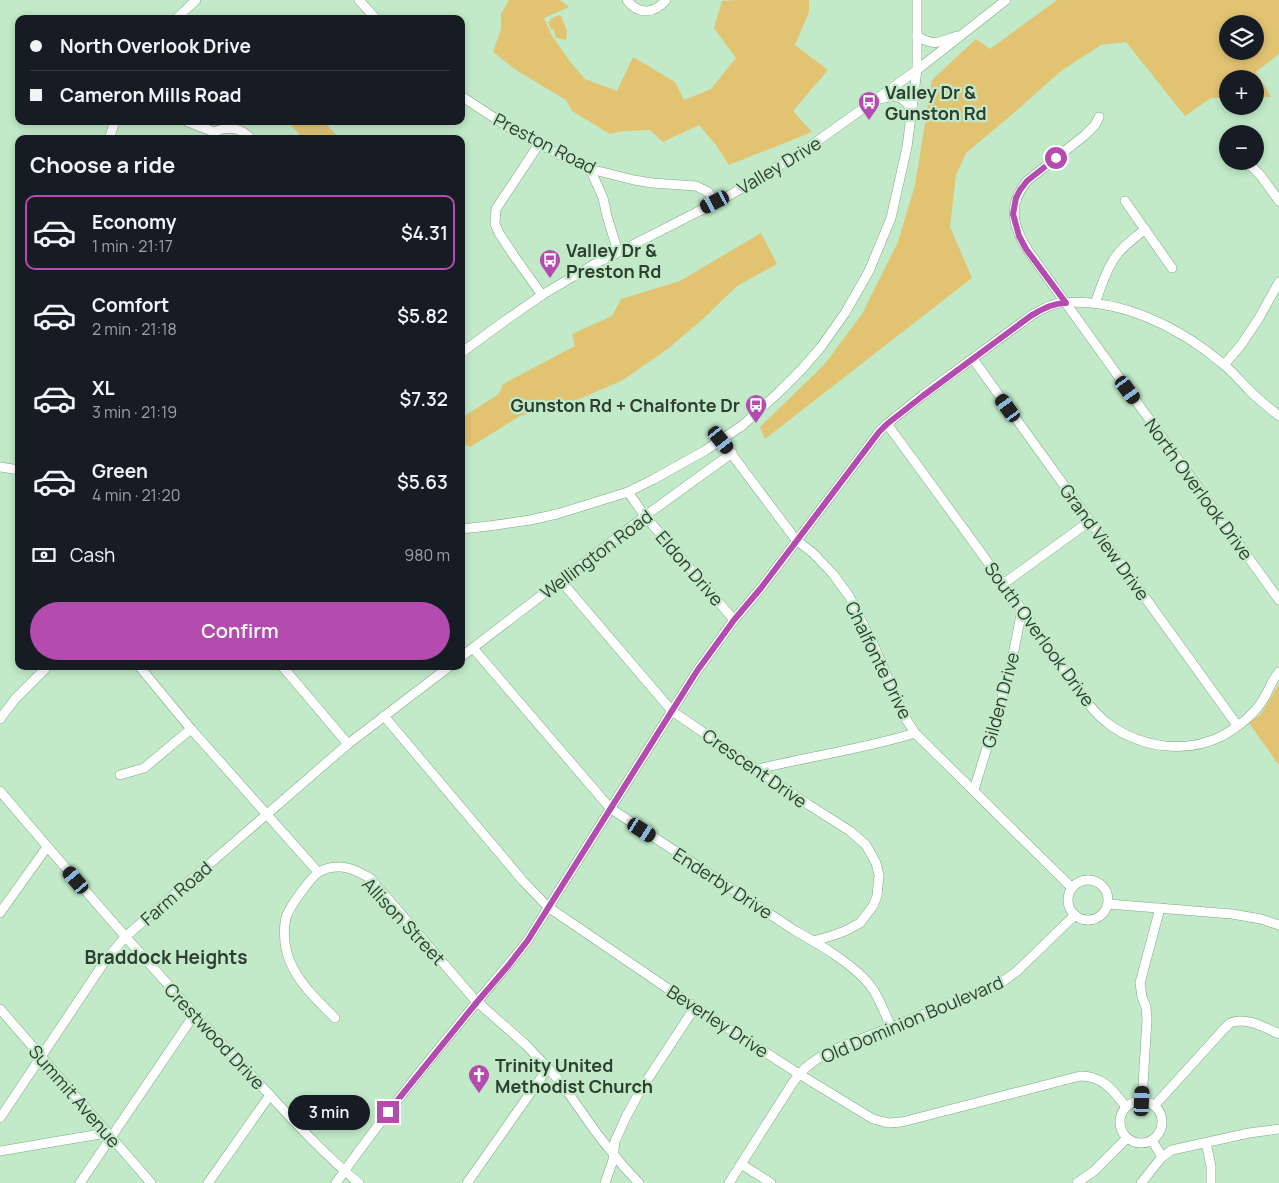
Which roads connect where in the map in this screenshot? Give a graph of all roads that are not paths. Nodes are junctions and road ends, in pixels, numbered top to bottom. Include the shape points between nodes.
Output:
1 (196, 0) edge
2 (359, 0) edge
3 (627, 0) edge
4 (666, 0) edge
5 (917, 0) edge
6 (1006, 0) edge
7 (180, 15) edge
8 (372, 15) edge
9 (965, 33) junction
10 (918, 36) junction
11 (917, 70) junction
12 (465, 99) edge
13 (875, 101) junction
14 (912, 110) junction
15 (1099, 117) dead end
16 (194, 125) edge
17 (213, 135) edge
18 (216, 135) edge
19 (246, 135) edge
20 (539, 144) junction
21 (590, 169) junction
22 (1255, 170) edge
23 (1125, 201) dead end
24 (715, 202) junction
25 (1279, 202) edge
26 (1145, 230) junction
27 (618, 252) junction
28 (1172, 268) dead end
29 (1279, 282) edge
30 (542, 295) junction
31 (1066, 303) junction
32 (1095, 303) junction
33 (465, 350) edge
34 (973, 359) junction
35 (1224, 365) junction
36 (1279, 416) edge
37 (887, 424) junction
38 (721, 440) junction
39 (732, 453) junction
40 (0, 467) edge
41 (15, 469) edge
42 (628, 492) junction
43 (645, 516) junction
44 (1090, 521) junction
45 (465, 528) edge
46 (796, 540) junction
47 (561, 581) junction
48 (1004, 584) junction
49 (1279, 600) edge
50 (1022, 610) junction
51 (734, 620) junction
52 (473, 648) junction
53 (465, 655) edge
54 (44, 670) edge
55 (142, 670) edge
56 (285, 670) edge
57 (445, 670) edge
58 (1279, 672) edge
59 (672, 711) junction
60 (384, 716) junction
61 (0, 719) edge
62 (1237, 726) junction
63 (191, 729) junction
64 (915, 733) junction
65 (348, 744) junction
66 (758, 769) junction
67 (120, 775) dead end
68 (974, 790) junction
69 (0, 791) edge
70 (610, 808) junction
71 (266, 815) junction
72 (47, 846) junction
73 (318, 872) junction
74 (1072, 888) junction
75 (1108, 904) junction
76 (548, 908) junction
77 (1160, 908) junction
78 (0, 913) edge
79 (1074, 915) junction
80 (1279, 925) edge
81 (125, 937) junction
82 (813, 941) junction
83 (477, 1002) junction
84 (695, 1007) junction
85 (0, 1009) edge
86 (194, 1015) junction
87 (334, 1018) dead end
88 (890, 1026) junction
89 (1279, 1034) edge
90 (42, 1056) junction
91 (548, 1068) junction
92 (799, 1074) junction
93 (270, 1095) junction
94 (1142, 1101) junction
95 (1154, 1106) junction
96 (1126, 1107) junction
97 (0, 1118) edge
98 (1279, 1129) edge
99 (109, 1135) junction
100 (1127, 1138) junction
101 (1152, 1140) junction
102 (1206, 1143) junction
103 (0, 1151) edge
104 (614, 1154) junction
105 (1162, 1158) junction
106 (741, 1164) junction
107 (344, 1170) junction
108 (80, 1183) edge
109 (151, 1183) edge
110 (208, 1183) edge
111 (336, 1183) edge
112 (359, 1183) edge
113 (467, 1183) edge
114 (605, 1183) edge
115 (639, 1183) edge
116 (729, 1183) edge
117 (770, 1183) edge
118 (1077, 1183) edge
119 (1141, 1183) edge
120 (1211, 1183) edge

1 - 7 street
2 - 8 street
3 - 4 street via 645,11 660,7
5 - 10 street
6 - 9 street, Valley Drive
9 - 10 street via 932,43
9 - 11 street, Valley Drive
10 - 11 street
11 - 13 street, Valley Drive
11 - 14 street
12 - 20 street, Preston Road
13 - 14 street via 898,96
13 - 24 street, Valley Drive via 802,152
14 - 38 street via 891,218 869,271 845,313 802,369 766,405
15 - 31 street, North Overlook Drive via 1085,135 1027,181 1016,198 1013,214 1026,249
16 - 17 street
18 - 19 street via 223,128 240,130
20 - 21 street, Preston Road
20 - 30 street via 496,209 494,218 499,233
21 - 24 street, Preston Road via 652,183 696,186 708,192
21 - 27 street via 606,206
22 - 25 street
23 - 26 street
24 - 27 street, Valley Drive
26 - 28 street
26 - 32 street via 1115,257
27 - 30 street, Valley Drive
29 - 35 street via 1241,346
30 - 33 street, Valley Drive
31 - 32 street
31 - 34 street via 1047,307 1032,315
31 - 49 street, North Overlook Drive
32 - 35 street via 1140,314 1167,326
34 - 37 street
34 - 44 street, Grand View Drive
35 - 36 street
37 - 46 street
37 - 48 street, South Overlook Drive
38 - 39 street, Chalfonte Drive
38 - 42 street
39 - 43 street, Wellington Road
39 - 46 street, Chalfonte Drive
40 - 41 street
42 - 43 street, Eldon Drive
42 - 45 street via 557,514
43 - 47 street, Wellington Road
43 - 51 street, Eldon Drive
44 - 48 street
44 - 62 street, Grand View Drive
46 - 51 street
46 - 64 street, Chalfonte Drive via 833,574 849,596 904,716
47 - 52 street, Wellington Road
47 - 59 street, Crescent Drive
48 - 50 street, South Overlook Drive
50 - 62 street, South Overlook Drive via 1092,708 1128,736 1168,746 1187,745 1214,739
50 - 68 street, Gilden Drive via 1011,665
51 - 59 street
52 - 53 street, Wellington Road
52 - 70 street, Enderby Drive
54 - 61 street
55 - 63 street
56 - 65 street
57 - 60 street
58 - 62 street, South Overlook Drive via 1257,709
59 - 66 street, Crescent Drive
59 - 70 street
60 - 65 street
60 - 76 street, Beverley Drive
63 - 67 street via 144,768
63 - 71 street
64 - 66 street
64 - 68 street, Chalfonte Drive
65 - 71 street, Farm Road
66 - 82 street, Crescent Drive via 850,831 866,845 876,863 879,875 877,896 867,915 845,931
68 - 74 street, Chalfonte Drive
69 - 72 street, Crestwood Drive
70 - 76 street
70 - 82 street, Enderby Drive
71 - 73 street
71 - 81 street, Farm Road
72 - 78 street
72 - 81 street, Crestwood Drive
73 - 83 street, Allison Street via 349,868 370,878
73 - 87 street via 297,897 288,914 285,923 286,951 293,969
74 - 75 street via 1082,881 1096,882 1105,891
74 - 79 street via 1068,901
75 - 77 street
75 - 79 street via 1101,916 1095,919 1082,920
76 - 83 street via 528,940
76 - 84 street, Beverley Drive
77 - 80 street via 1261,918
77 - 94 street via 1140,983 1147,1019
79 - 88 street, Old Dominion Boulevard via 1016,972 998,985
81 - 86 street, Crestwood Drive
81 - 90 street, Farm Road via 105,961
82 - 88 street, Enderby Drive via 866,980 874,989
83 - 91 street, Allison Street
83 - 107 street
84 - 92 street, Beverley Drive
84 - 104 street via 640,1091 615,1141
85 - 90 street, Summit Avenue
86 - 93 street, Crestwood Drive
86 - 99 street
88 - 92 street, Old Dominion Boulevard via 834,1050 812,1062
89 - 95 street via 1245,1022 1230,1023
90 - 97 street, Farm Road
90 - 99 street, Summit Avenue
91 - 104 street, Allison Street
91 - 113 street
92 - 96 street, Beverley Drive via 873,1119 894,1124 1080,1076 1104,1082
92 - 106 street, Old Dominion Boulevard
93 - 107 street, Crestwood Drive
93 - 110 street
94 - 95 street
94 - 96 street
95 - 101 street via 1162,1125
96 - 100 street via 1120,1124
98 - 102 street
99 - 103 street
99 - 108 street
99 - 109 street, Summit Avenue
100 - 101 street via 1134,1143
100 - 118 street
101 - 105 street
102 - 105 street via 1172,1150
102 - 120 street
104 - 114 street
104 - 115 street, Allison Street
105 - 119 street
106 - 116 street, Old Dominion Boulevard
106 - 117 street
107 - 111 street
107 - 112 street, Crestwood Drive

